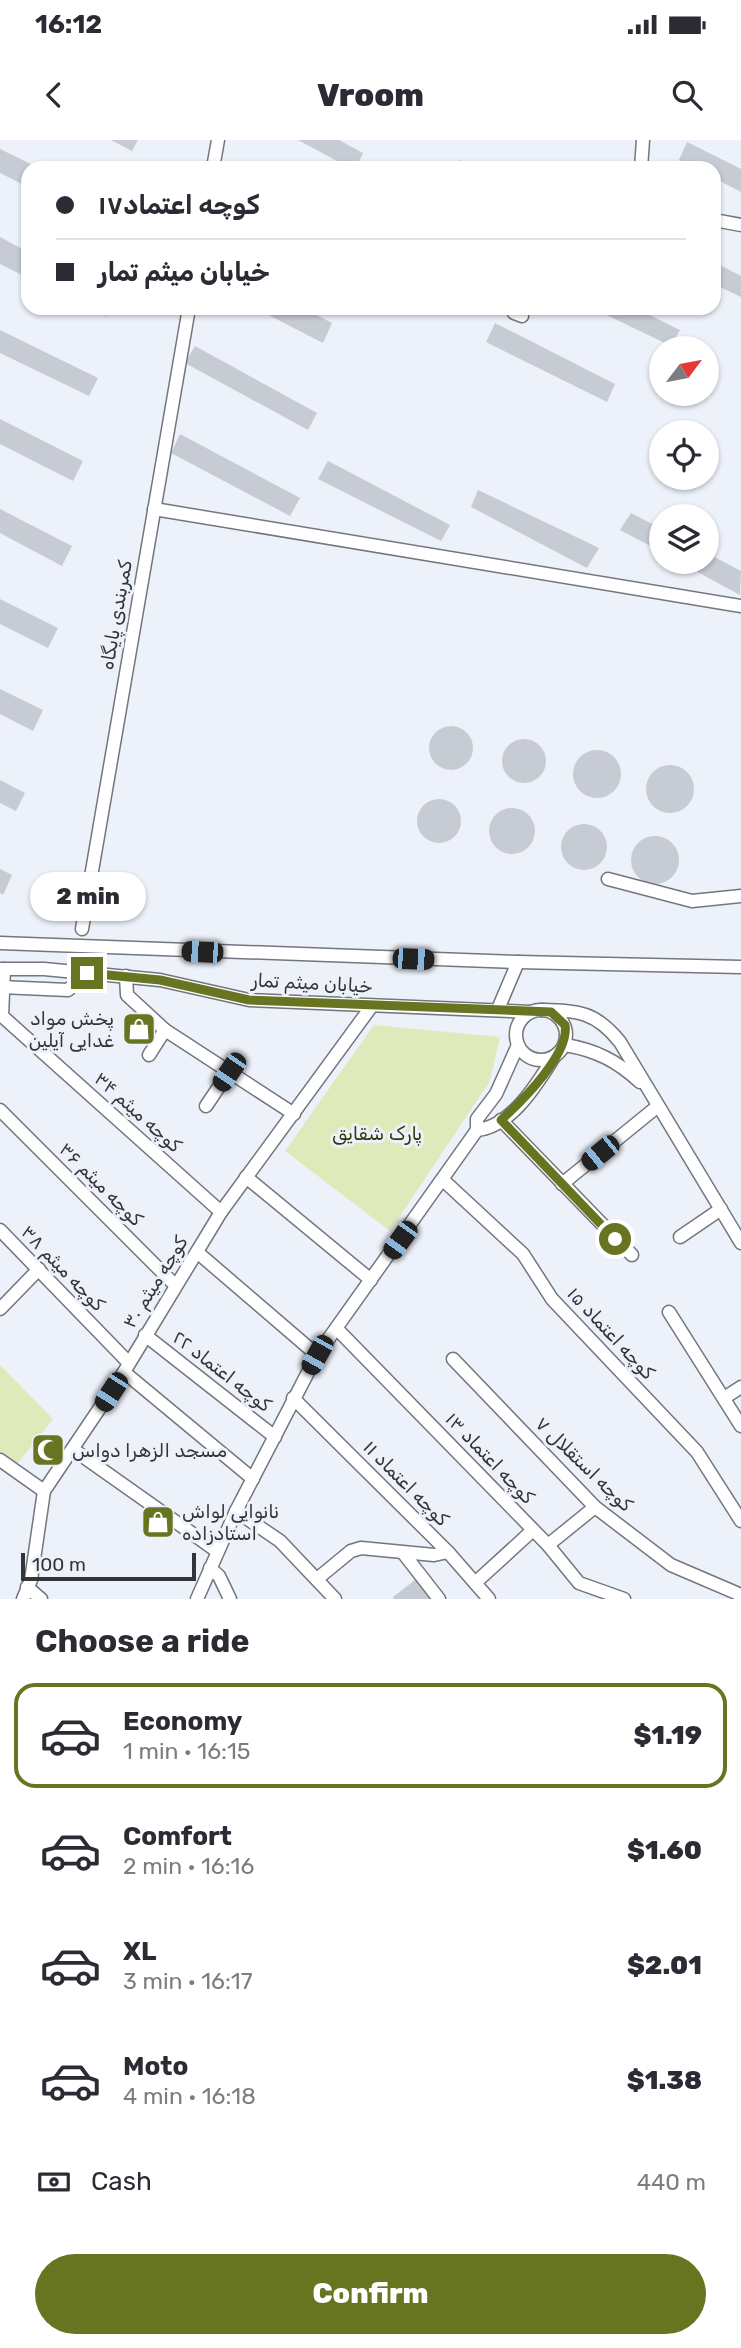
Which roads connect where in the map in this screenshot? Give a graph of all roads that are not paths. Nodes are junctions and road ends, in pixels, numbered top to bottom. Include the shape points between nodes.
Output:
1 (218, 140) edge
2 (643, 140) edge
3 (214, 161) edge
4 (642, 161) edge
5 (721, 221) edge
6 (741, 225) edge
7 (188, 315) edge
8 (154, 509) junction
9 (741, 606) edge
10 (608, 879) dead end
11 (741, 897) edge
12 (82, 929) dead end
13 (0, 943) edge
14 (518, 962) junction
15 (741, 967) edge
16 (2, 969) edge
17 (87, 973) junction
18 (126, 976) junction
19 (2, 987) edge
20 (370, 1007) junction
21 (498, 1009) junction
22 (536, 1011) junction
23 (1, 1017) edge
24 (165, 1030) junction
25 (517, 1040) junction
26 (565, 1045) junction
27 (149, 1055) dead end
28 (554, 1057) junction
29 (229, 1072) junction
30 (650, 1092) junction
31 (206, 1106) dead end
32 (658, 1106) junction
33 (0, 1110) edge
34 (294, 1114) junction
35 (501, 1120) junction
36 (477, 1130) junction
37 (246, 1177) junction
38 (443, 1180) junction
39 (562, 1184) junction
40 (721, 1209) junction
41 (221, 1212) junction
42 (0, 1230) edge
43 (680, 1237) dead end
44 (741, 1243) edge
45 (197, 1252) junction
46 (632, 1255) dead end
47 (39, 1269) junction
48 (371, 1280) junction
49 (175, 1285) junction
50 (0, 1309) edge
51 (669, 1312) dead end
52 (337, 1329) junction
53 (145, 1335) junction
54 (317, 1355) junction
55 (453, 1359) dead end
56 (126, 1367) junction
57 (741, 1387) edge
58 (293, 1398) junction
59 (724, 1398) junction
60 (741, 1426) edge
61 (275, 1437) junction
62 (74, 1450) junction
63 (2, 1466) edge
64 (253, 1479) junction
65 (44, 1491) junction
66 (595, 1507) junction
67 (236, 1511) junction
68 (741, 1521) edge
69 (533, 1530) junction
70 (548, 1545) junction
71 (217, 1551) junction
72 (448, 1552) junction
73 (404, 1554) junction
74 (208, 1573) junction
75 (317, 1580) junction
76 (475, 1583) junction
77 (579, 1583) junction
78 (25, 1593) edge
79 (741, 1595) edge
80 (41, 1599) edge
81 (197, 1599) edge
82 (222, 1599) edge
83 (230, 1599) edge
84 (335, 1599) edge
85 (439, 1599) edge
86 (489, 1599) edge
87 (591, 1599) edge
88 (624, 1599) edge

1 - 3 street
2 - 4 street
5 - 6 street
7 - 8 street, کمربندی پایگاه
8 - 9 street
8 - 12 street, کمربندی پایگاه
10 - 11 street via 692,901
13 - 14 street
14 - 15 street
14 - 21 street
16 - 17 street, خیابان میثم تمار
16 - 19 street, کوچه میثم ۳۴
17 - 18 street, خیابان میثم تمار
17 - 19 street via 68,989
18 - 20 street, خیابان میثم تمار via 249,1000
18 - 24 street via 127,995
19 - 23 street, کوچه میثم ۳۴
20 - 21 street, خیابان میثم تمار
20 - 34 street, کوچه میثم ۳۰
21 - 22 street, خیابان میثم تمار
21 - 25 street
22 - 25 street via 523,1017
22 - 26 street via 551,1012 565,1025
22 - 30 street, خیابان میثم تمار via 575,1011 606,1024
23 - 41 street, کوچه میثم ۳۴
24 - 27 street
24 - 29 street
25 - 28 street via 531,1059
25 - 36 street via 496,1094 477,1119
26 - 28 street
26 - 30 street, خیابان میثم تمار via 619,1063
28 - 35 street via 536,1087
29 - 31 street
29 - 34 street
30 - 32 street, خیابان میثم تمار
32 - 39 street
32 - 40 street, خیابان میثم تمار
33 - 49 street, کوچه میثم ۳۶
34 - 37 street, کوچه میثم ۳۰
35 - 36 street
35 - 39 street
36 - 38 street
37 - 41 street, کوچه میثم ۳۰
37 - 48 street
38 - 48 street
38 - 68 street, کوچه اعتماد ۱۵ via 523,1254 552,1299 697,1452
39 - 46 street
40 - 43 street
40 - 44 street, خیابان میثم تمار
41 - 45 street, کوچه میثم ۳۰
42 - 47 street, کوچه میثم ۳۸
45 - 49 street, کوچه میثم ۳۰
45 - 54 street
47 - 50 street
47 - 56 street, کوچه میثم ۳۸
48 - 52 street
49 - 53 street, کوچه میثم ۳۰
51 - 59 street
52 - 54 street
52 - 69 street, کوچه اعتماد ۱۳
53 - 56 street, کوچه میثم ۳۰
53 - 61 street, کوچه اعتماد ۲۲
54 - 58 street
55 - 66 street, کوچه استقلال ۷
56 - 62 street, کوچه میثم ۳۰
56 - 64 street, کوچه میثم ۳۸
57 - 59 street
58 - 61 street
58 - 72 street, کوچه اعتماد ۱۱
59 - 60 street
61 - 64 street
62 - 65 street, کوچه میثم ۳۰
62 - 71 street
63 - 65 street
64 - 67 street
65 - 78 street, کوچه میثم ۳۰ via 31,1580
66 - 70 street
66 - 79 street, کوچه استقلال ۷ via 671,1565
67 - 71 street
67 - 75 street via 280,1541
69 - 70 street, کوچه اعتماد ۱۳
69 - 76 street
70 - 77 street, کوچه اعتماد ۱۳
71 - 74 street
72 - 73 street
72 - 76 street, کوچه اعتماد ۱۱
73 - 75 street via 371,1548 351,1551
73 - 85 street
74 - 81 street
74 - 82 street
74 - 83 street via 219,1576
75 - 84 street
76 - 86 street, کوچه اعتماد ۱۱
77 - 87 street, کوچه اعتماد ۱۳
77 - 88 street
78 - 80 street

